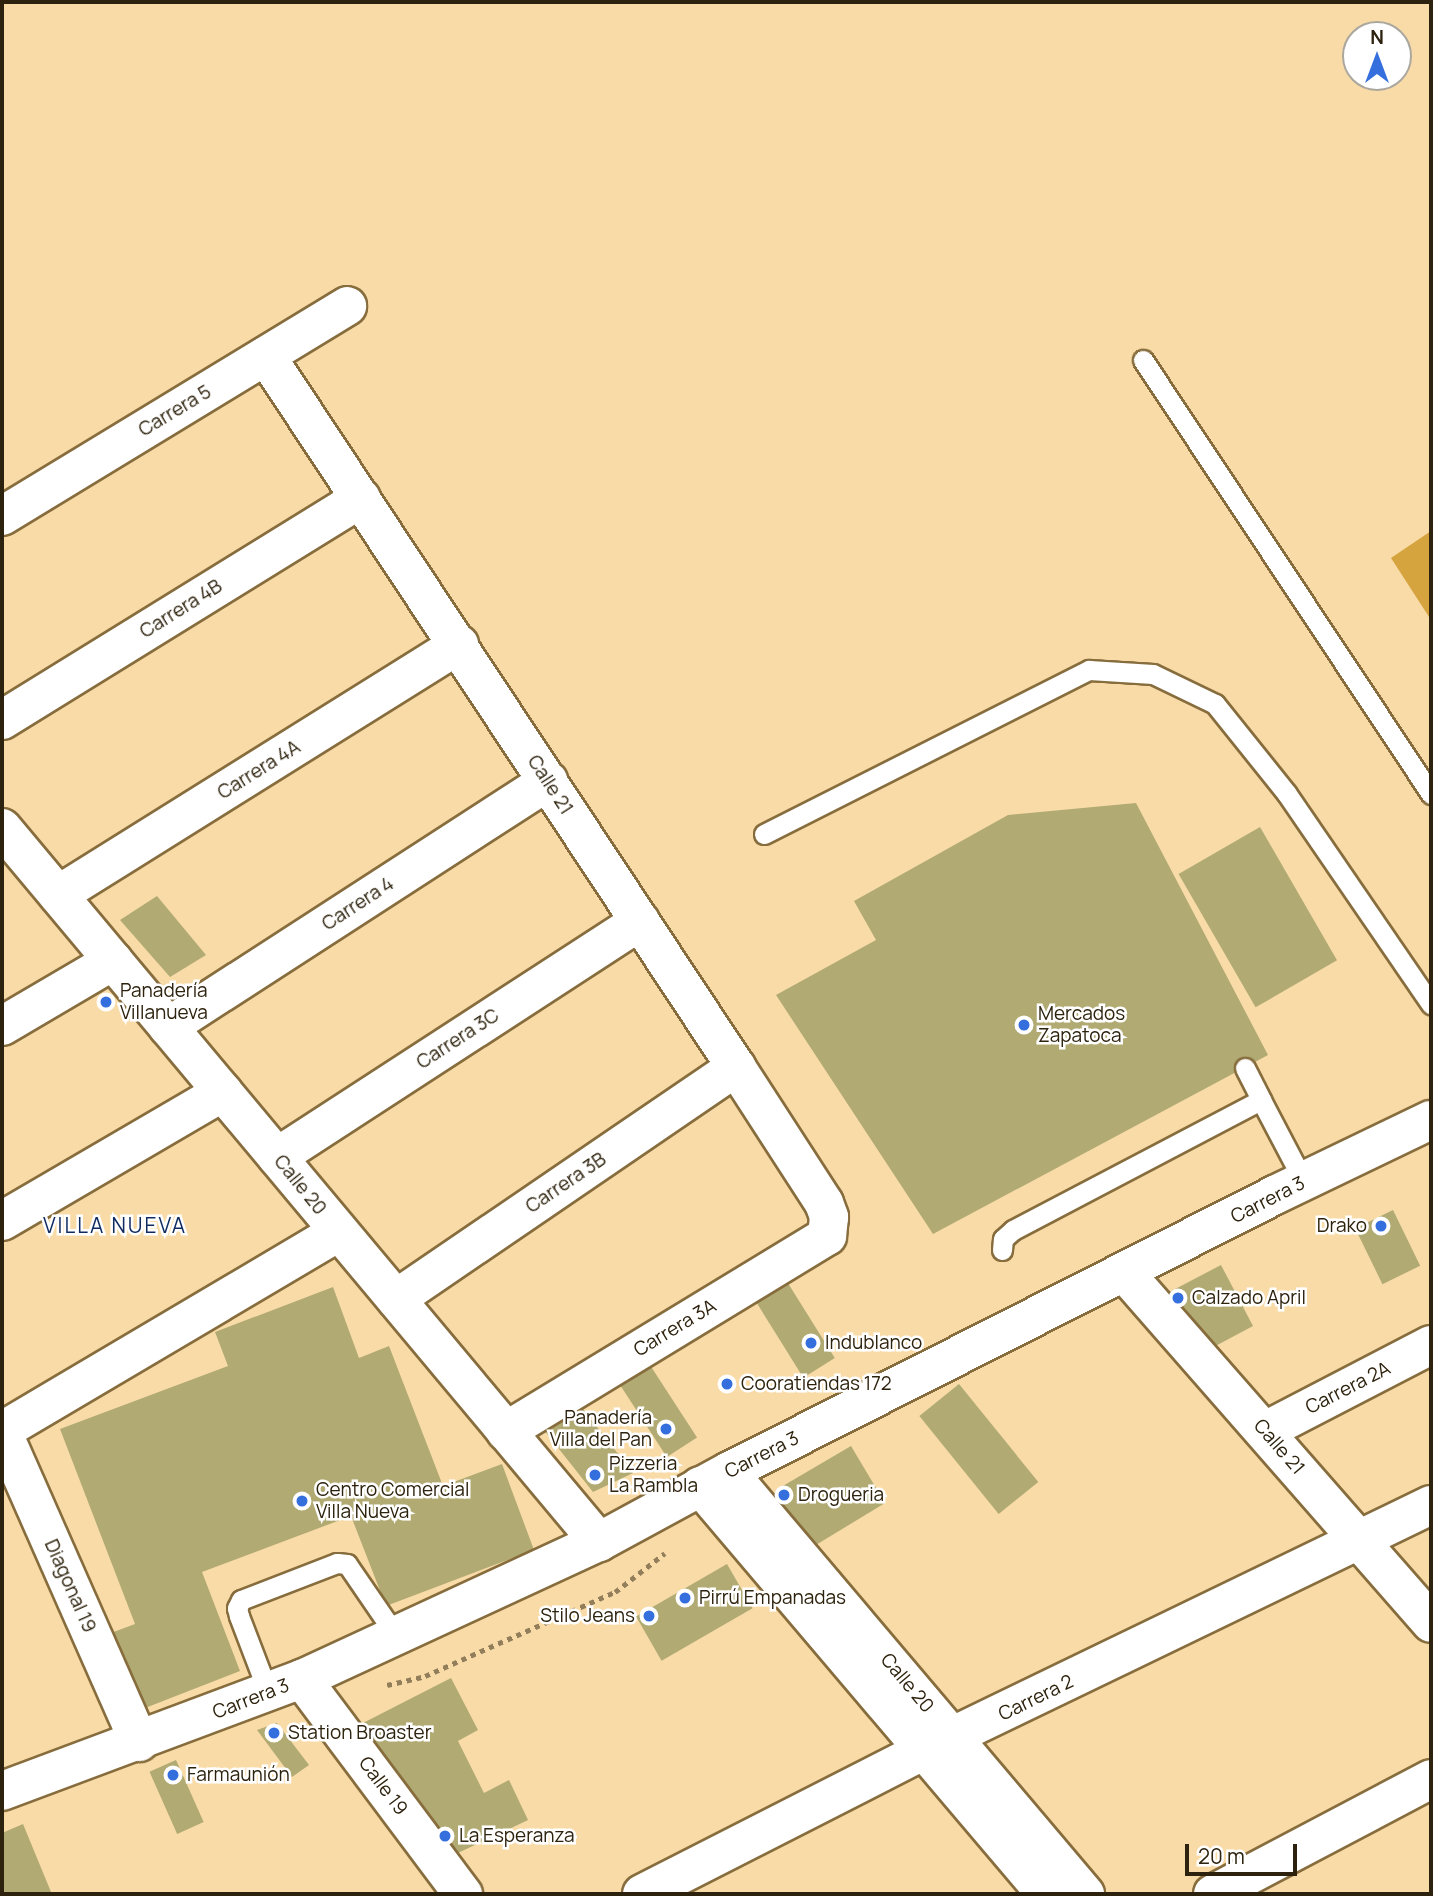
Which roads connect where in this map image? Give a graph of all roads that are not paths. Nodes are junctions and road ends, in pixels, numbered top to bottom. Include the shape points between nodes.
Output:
1 (347, 306) dead end
2 (266, 356) junction
3 (1143, 360) dead end
4 (361, 498) junction
5 (2, 516) edge
6 (459, 644) junction
7 (2, 720) edge
8 (548, 781) junction
9 (1431, 794) edge
10 (2, 828) edge
11 (764, 834) dead end
12 (58, 895) junction
13 (640, 921) junction
14 (113, 961) junction
15 (1431, 1004) edge
16 (2, 1027) edge
17 (168, 1027) junction
18 (736, 1067) junction
19 (1245, 1068) dead end
20 (223, 1092) junction
21 (1261, 1100) junction
22 (1431, 1119) edge
23 (277, 1157) junction
24 (1304, 1182) junction
25 (829, 1217) joint
26 (2, 1221) edge
27 (338, 1232) junction
28 (1002, 1250) dead end
29 (1125, 1272) junction
30 (396, 1299) junction
31 (1431, 1346) edge
32 (2, 1431) edge
33 (506, 1431) junction
34 (1265, 1431) junction
35 (714, 1479) junction
36 (1431, 1505) edge
37 (1361, 1540) junction
38 (599, 1542) junction
39 (1431, 1623) edge
40 (396, 1634) junction
41 (285, 1685) junction
42 (139, 1742) junction
43 (940, 1744) junction
44 (1431, 1779) edge
45 (2, 1791) edge
46 (463, 1894) edge
47 (642, 1894) edge
48 (1046, 1894) edge
49 (1085, 1894) edge
50 (1213, 1894) edge

1 - 2 street, Carrera 5
2 - 4 street, Calle 21
2 - 5 street, Carrera 5
3 - 9 lane
4 - 6 street, Calle 21
4 - 7 street, Carrera 4B
6 - 8 street, Calle 21
6 - 12 street, Carrera 4A
8 - 13 street, Calle 21
8 - 17 street, Carrera 4
10 - 12 street, Calle 20
11 - 15 lane via 1088,670 1153,674 1215,704 1287,794
12 - 14 street, Calle 20
13 - 18 street, Calle 21
13 - 23 street, Carrera 3C
14 - 16 street
14 - 17 street, Calle 20
17 - 20 street, Calle 20
18 - 25 street, Calle 21
18 - 30 street, Carrera 3B
19 - 21 lane
20 - 23 street, Calle 20
20 - 26 street
21 - 24 lane
21 - 28 lane via 1013,1230 1003,1239
22 - 24 street, Carrera 3
23 - 27 street, Calle 20
24 - 29 street, Carrera 3
25 - 33 street, Carrera 3A via 827,1236
27 - 30 street, Calle 20
27 - 32 street
29 - 34 street, Calle 21
29 - 35 street, Carrera 3
30 - 33 street, Calle 20
31 - 34 street, Carrera 2A
32 - 42 street, Diagonal 19
33 - 38 street, Calle 20
34 - 37 street, Calle 21
35 - 38 street, Carrera 3
35 - 43 street, Calle 20
36 - 37 street, Carrera 2
37 - 39 street, Calle 21
37 - 43 street, Carrera 2
38 - 40 street, Carrera 3
40 - 41 street, Carrera 3
40 - 41 lane via 347,1564 337,1563 241,1600 239,1616
41 - 42 street, Carrera 3
41 - 46 street, Calle 19
42 - 45 street, Carrera 3
43 - 47 street, Carrera 2
43 - 48 street, Calle 20
43 - 49 street, Calle 20
44 - 50 street

